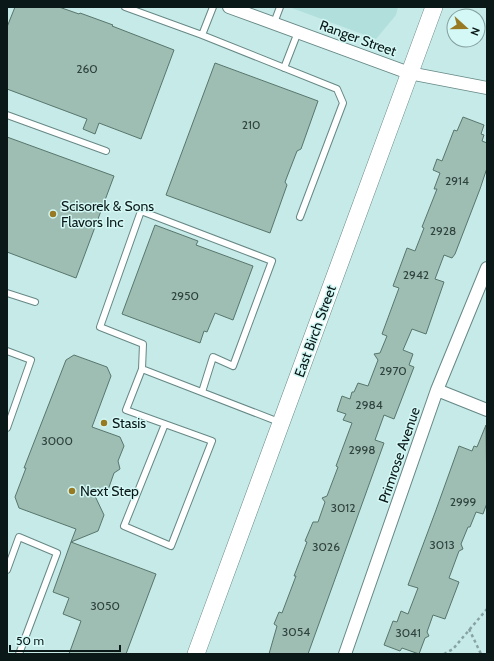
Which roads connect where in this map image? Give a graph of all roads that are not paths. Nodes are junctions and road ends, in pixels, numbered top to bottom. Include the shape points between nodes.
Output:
1 (125, 7) edge
2 (213, 7) edge
3 (229, 7) edge
4 (280, 7) edge
5 (434, 7) edge
6 (274, 23) junction
7 (298, 32) junction
8 (202, 35) junction
9 (284, 68) junction
10 (409, 73) junction
11 (487, 88) edge
12 (7, 115) edge
13 (106, 151) dead end
14 (300, 217) dead end
15 (487, 268) edge
16 (7, 292) edge
17 (35, 302) dead end
18 (7, 350) edge
19 (142, 369) junction
20 (437, 390) junction
21 (202, 392) junction
22 (487, 410) edge
23 (281, 423) junction
24 (165, 424) junction
25 (7, 428) edge
26 (7, 570) edge
27 (19, 654) edge
28 (196, 654) edge
29 (345, 654) edge

1 - 8 lane
2 - 8 lane
3 - 6 street, Ranger Street
4 - 6 lane
5 - 10 street, East Birch Street
6 - 7 street, Ranger Street
7 - 9 lane
7 - 10 street, Ranger Street
8 - 9 lane
9 - 14 lane via 337,89 343,103
10 - 11 street, Ranger Street
10 - 23 street, East Birch Street
12 - 13 lane
15 - 20 street, Primrose Avenue
16 - 17 lane
18 - 25 lane via 31,360
19 - 21 lane
19 - 21 lane via 143,344 100,327 141,211 272,261 233,366 213,357
19 - 24 lane via 126,410
20 - 22 street
20 - 29 street, Primrose Avenue
21 - 23 lane
23 - 28 street, East Birch Street
24 - 24 lane via 212,441 171,546 124,526
26 - 27 lane via 19,537 57,552

